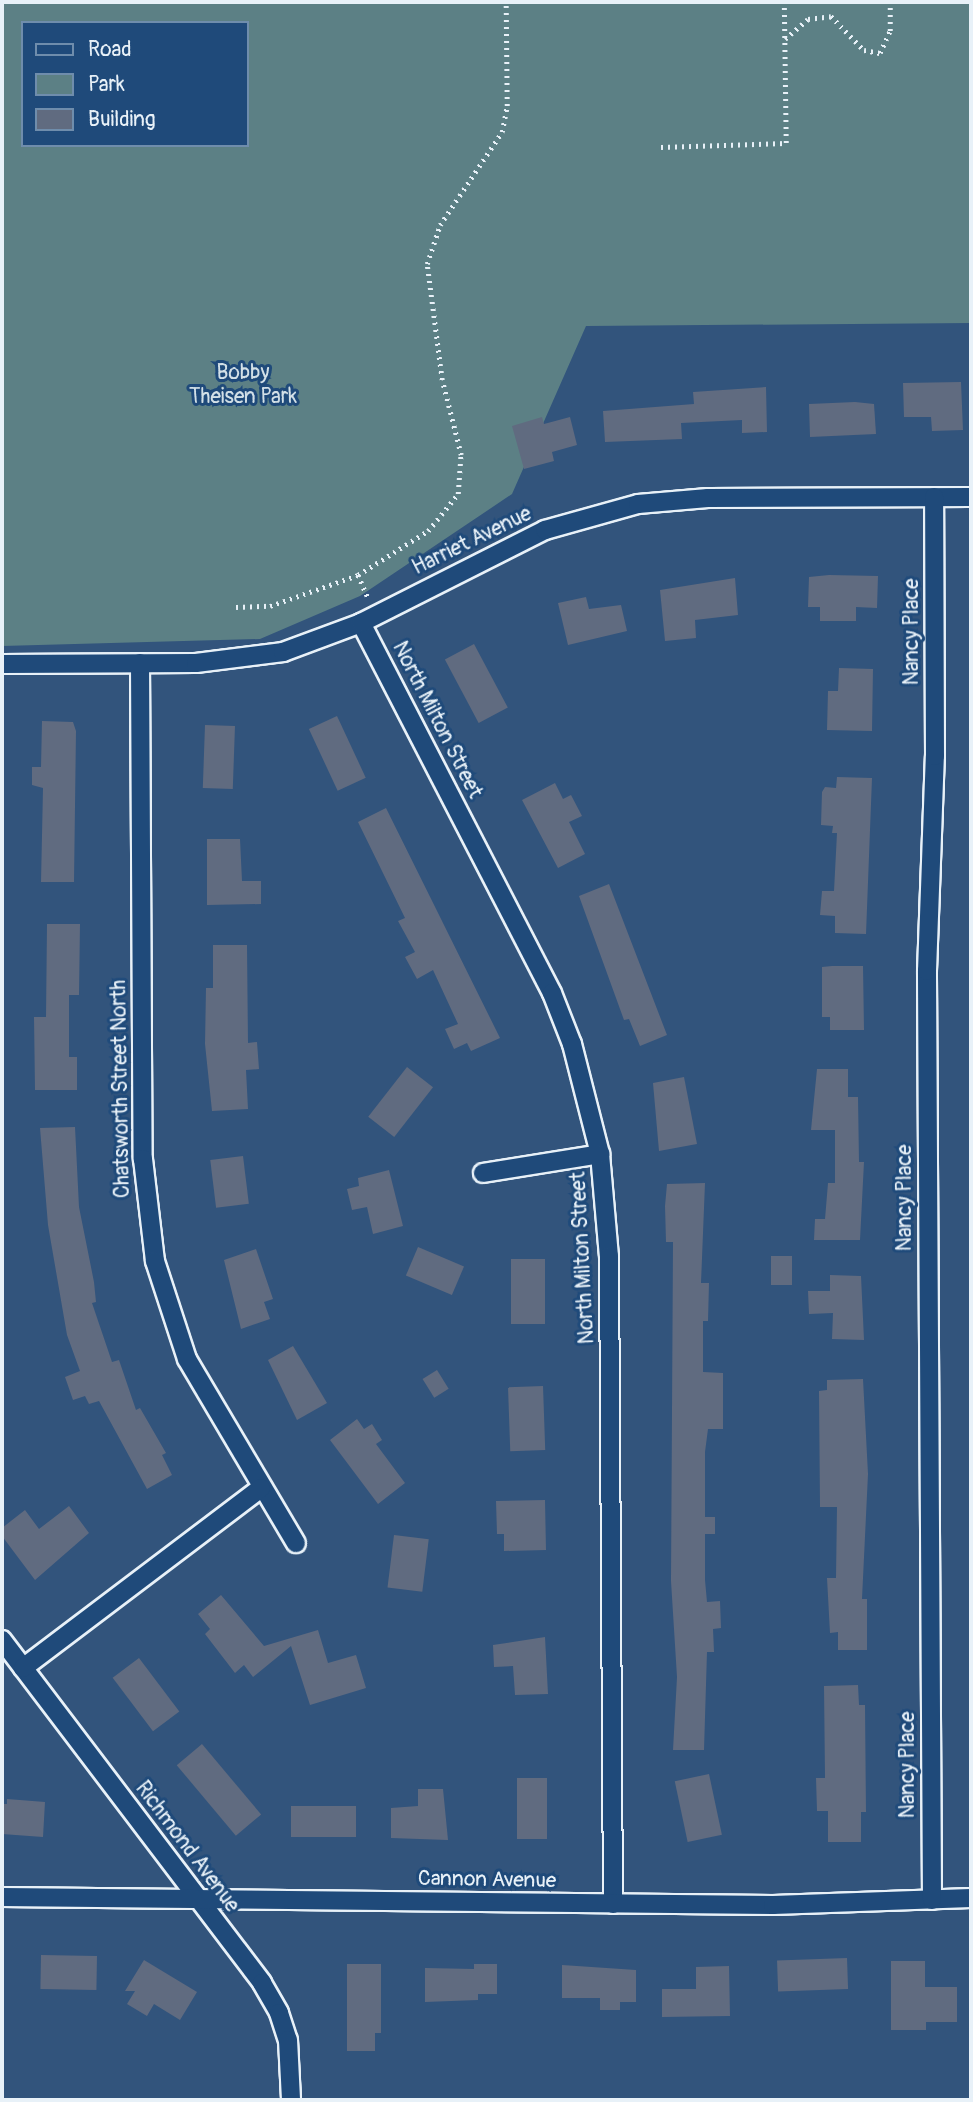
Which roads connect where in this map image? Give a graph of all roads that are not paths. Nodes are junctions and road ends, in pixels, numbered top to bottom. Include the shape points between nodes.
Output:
1 (934, 497) junction
2 (971, 497) edge
3 (368, 619) junction
4 (140, 663) junction
5 (2, 664) edge
6 (600, 1154) junction
7 (483, 1173) dead end
8 (261, 1488) junction
9 (296, 1543) dead end
10 (2, 1640) edge
11 (23, 1668) junction
12 (2, 1896) edge
13 (971, 1898) edge
14 (198, 1899) junction
15 (932, 1900) junction
16 (613, 1904) junction
17 (290, 2100) edge

1 - 2 street, Harriet Avenue
1 - 3 street, Harriet Avenue via 708,498 638,504 545,530
1 - 15 street, Nancy Place via 935,756 927,971
3 - 4 street, Harriet Avenue via 283,652 236,660
3 - 6 street, North Milton Street via 552,993 579,1067
4 - 5 street, Harriet Avenue
4 - 8 street, Chatsworth Street North via 146,1211 158,1274 187,1359
6 - 7 street
6 - 16 street, North Milton Street via 609,1256
8 - 9 street, Chatsworth Street North
8 - 11 street
10 - 11 street, Richmond Avenue
11 - 14 street, Richmond Avenue
12 - 14 street, Cannon Avenue
13 - 15 street, Cannon Avenue
14 - 16 street, Cannon Avenue
14 - 17 street, Richmond Avenue via 279,2013 288,2040
15 - 16 street, Cannon Avenue

